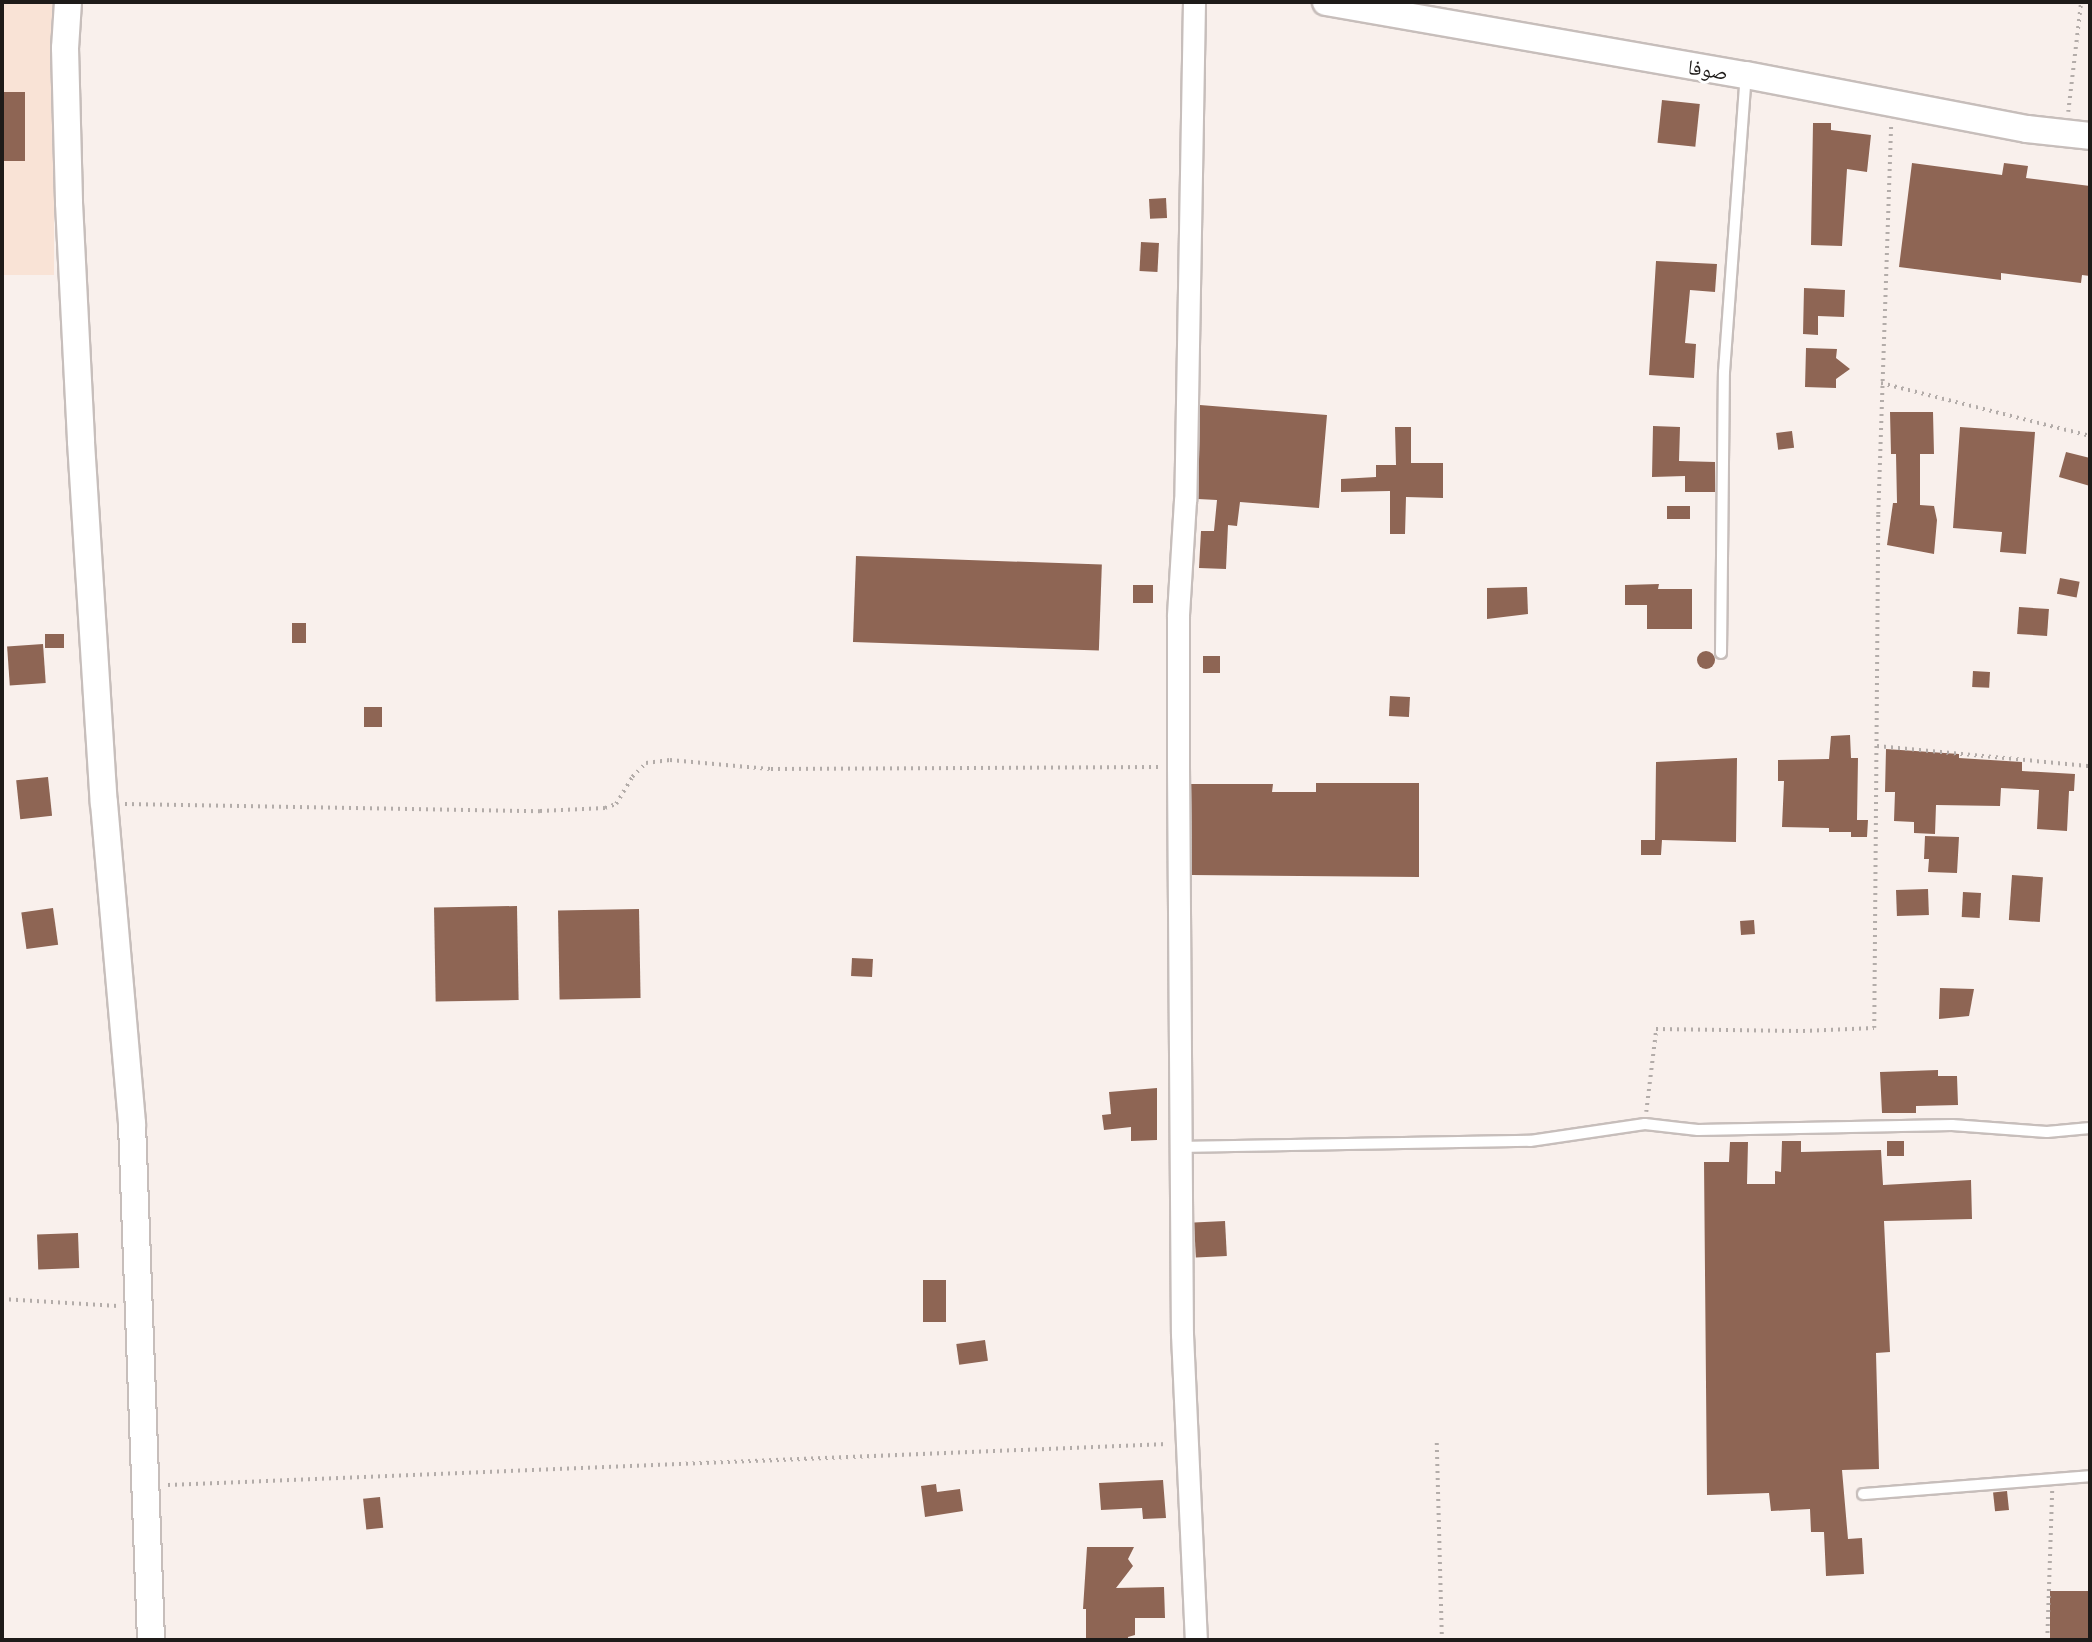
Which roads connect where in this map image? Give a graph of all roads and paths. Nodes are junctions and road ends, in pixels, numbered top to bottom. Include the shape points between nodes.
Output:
1 (68, 2) edge
2 (1194, 2) edge
3 (1326, 2) edge
4 (2081, 2) edge
5 (1746, 75) junction
6 (1892, 104) junction
7 (2078, 136) edge
8 (1881, 383) junction
9 (2090, 436) edge
10 (1721, 653) dead end
11 (1877, 746) junction
12 (2090, 766) edge
13 (1178, 767) junction
14 (104, 803) junction
15 (1645, 1124) junction
16 (2090, 1128) edge
17 (1178, 1147) junction
18 (2, 1299) edge
19 (137, 1307) junction
20 (1187, 1443) junction
21 (1437, 1443) dead end
22 (2090, 1476) edge
23 (2053, 1478) junction
24 (144, 1486) junction
25 (1863, 1494) dead end
26 (151, 1640) edge
27 (1196, 1640) edge
28 (1442, 1640) edge
29 (2047, 1640) edge

1 - 14 street via 69,203
2 - 13 street
3 - 5 street, صوفا
4 - 7 path
5 - 6 street, صوفا
5 - 10 lane via 1724,372
6 - 7 street, صوفا
6 - 8 path
8 - 9 path
8 - 11 path
11 - 12 path
11 - 15 path via 1874,1028 1656,1029
13 - 14 path via 771,769 670,760 646,763 615,804 605,808 540,811
13 - 17 street
14 - 19 street via 132,1124
15 - 16 lane via 1698,1130 1952,1125 2047,1132
15 - 17 lane via 1530,1141
17 - 20 street
18 - 19 path
19 - 24 street
20 - 24 path
20 - 27 street
21 - 28 path
22 - 23 lane
23 - 25 lane
23 - 29 path
24 - 26 street

